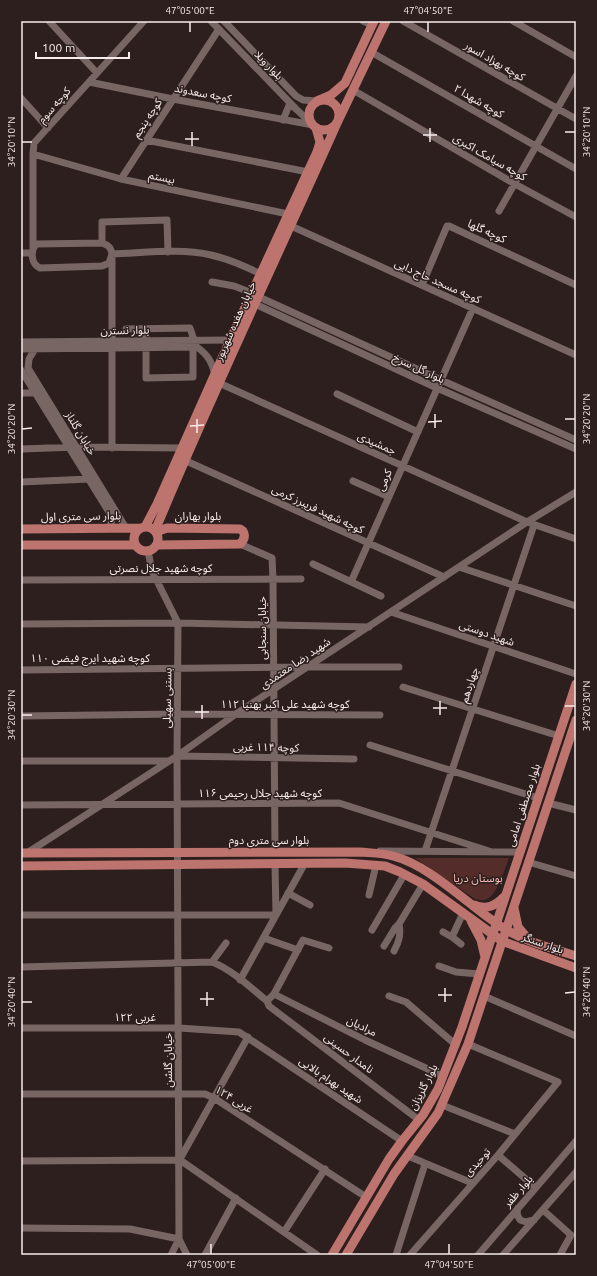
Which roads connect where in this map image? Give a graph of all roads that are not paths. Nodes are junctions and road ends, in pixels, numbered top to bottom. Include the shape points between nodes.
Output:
1 (49, 21) edge
2 (211, 21) edge
3 (224, 21) edge
4 (363, 21) edge
5 (386, 21) edge
6 (403, 21) edge
7 (513, 21) edge
8 (139, 23) edge
9 (373, 23) edge
10 (219, 29) junction
11 (371, 52) junction
12 (576, 57) edge
13 (97, 73) junction
14 (576, 76) edge
15 (89, 82) junction
16 (353, 90) junction
17 (21, 98) edge
18 (173, 99) junction
19 (317, 101) junction
20 (290, 103) junction
21 (557, 109) junction
22 (576, 119) edge
23 (283, 120) junction
24 (338, 121) junction
25 (313, 125) junction
26 (48, 128) junction
27 (146, 140) junction
28 (536, 146) junction
29 (33, 154) junction
30 (576, 169) edge
31 (308, 172) junction
32 (121, 179) junction
33 (515, 184) junction
34 (499, 211) dead end
35 (288, 214) junction
36 (576, 217) edge
37 (292, 226) junction
38 (102, 243) junction
39 (33, 250) junction
40 (168, 252) junction
41 (21, 253) edge
42 (112, 254) junction
43 (261, 274) junction
44 (212, 282) dead end
45 (422, 285) junction
46 (576, 285) edge
47 (255, 298) junction
48 (473, 308) junction
49 (126, 329) dead end
50 (146, 329) junction
51 (351, 339) junction
52 (230, 340) junction
53 (21, 342) edge
54 (146, 344) junction
55 (111, 345) junction
56 (195, 345) junction
57 (347, 346) junction
58 (21, 349) edge
59 (35, 349) junction
60 (576, 355) edge
61 (21, 370) edge
62 (215, 374) junction
63 (441, 380) junction
64 (219, 383) junction
65 (437, 388) junction
66 (35, 392) junction
67 (21, 393) edge
68 (337, 394) dead end
69 (544, 426) junction
70 (418, 432) junction
71 (541, 434) junction
72 (576, 440) edge
73 (73, 448) junction
74 (112, 448) junction
75 (182, 448) junction
76 (576, 448) edge
77 (21, 449) edge
78 (184, 460) junction
79 (402, 466) junction
80 (89, 479) junction
81 (353, 481) dead end
82 (21, 482) edge
83 (576, 492) edge
84 (389, 497) junction
85 (104, 498) junction
86 (530, 524) junction
87 (143, 527) junction
88 (108, 528) junction
89 (126, 528) junction
90 (21, 529) edge
91 (155, 531) junction
92 (576, 539) edge
93 (157, 544) junction
94 (240, 544) junction
95 (368, 544) junction
96 (21, 545) edge
97 (135, 545) junction
98 (148, 551) junction
99 (313, 564) dead end
100 (459, 567) junction
101 (444, 577) junction
102 (156, 579) junction
103 (273, 579) junction
104 (301, 579) dead end
105 (21, 580) edge
106 (351, 582) junction
107 (514, 586) junction
108 (381, 596) dead end
109 (576, 606) edge
110 (391, 612) junction
111 (178, 623) junction
112 (21, 624) edge
113 (273, 625) junction
114 (369, 627) junction
115 (493, 647) junction
116 (308, 667) junction
117 (399, 667) dead end
118 (274, 668) junction
119 (179, 669) junction
120 (21, 670) edge
121 (576, 674) edge
122 (576, 684) edge
123 (403, 687) dead end
124 (273, 690) junction
125 (472, 709) junction
126 (178, 714) junction
127 (236, 714) junction
128 (274, 715) junction
129 (380, 715) dead end
130 (21, 716) edge
131 (576, 720) edge
132 (559, 736) junction
133 (573, 736) edge
134 (370, 745) dead end
135 (177, 756) junction
136 (274, 758) junction
137 (354, 759) dead end
138 (21, 761) edge
139 (168, 761) junction
140 (452, 772) junction
141 (538, 798) junction
142 (548, 802) junction
143 (178, 804) junction
144 (274, 804) junction
145 (21, 805) edge
146 (100, 805) junction
147 (576, 810) edge
148 (431, 833) junction
149 (425, 851) junction
150 (275, 852) junction
151 (492, 852) junction
152 (520, 852) junction
153 (24, 853) edge
154 (178, 853) junction
155 (375, 853) junction
156 (528, 862) junction
157 (305, 863) junction
158 (178, 864) junction
159 (275, 864) junction
160 (376, 865) junction
161 (21, 866) edge
162 (404, 874) junction
163 (576, 876) edge
164 (423, 884) junction
165 (288, 893) junction
166 (506, 894) junction
167 (368, 895) dead end
168 (471, 904) junction
169 (310, 905) dead end
170 (514, 905) junction
171 (21, 915) edge
172 (178, 915) junction
173 (276, 915) junction
174 (466, 916) junction
175 (496, 923) junction
176 (399, 924) junction
177 (372, 930) dead end
178 (506, 930) junction
179 (443, 932) dead end
180 (493, 935) junction
181 (452, 937) junction
182 (264, 938) junction
183 (502, 941) junction
184 (531, 941) junction
185 (226, 943) dead end
186 (461, 944) dead end
187 (384, 946) dead end
188 (329, 948) dead end
189 (518, 948) junction
190 (298, 950) junction
191 (394, 951) dead end
192 (497, 954) junction
193 (576, 956) edge
194 (485, 958) junction
195 (212, 962) junction
196 (179, 964) junction
197 (439, 966) dead end
198 (21, 967) edge
199 (576, 968) edge
200 (479, 974) junction
201 (240, 980) junction
202 (274, 994) junction
203 (390, 996) dead end
204 (484, 996) junction
205 (267, 1001) junction
206 (21, 1028) edge
207 (179, 1028) junction
208 (576, 1036) edge
209 (248, 1037) junction
210 (468, 1044) junction
211 (456, 1045) junction
212 (443, 1076) junction
213 (21, 1094) edge
214 (179, 1095) junction
215 (214, 1098) junction
216 (442, 1105) junction
217 (419, 1120) junction
218 (515, 1134) junction
219 (402, 1141) junction
220 (576, 1141) edge
221 (498, 1155) junction
222 (408, 1156) junction
223 (180, 1160) junction
224 (21, 1161) edge
225 (425, 1164) junction
226 (325, 1169) junction
227 (576, 1172) edge
228 (472, 1183) junction
229 (535, 1187) junction
230 (366, 1197) junction
231 (236, 1198) junction
232 (519, 1206) junction
233 (542, 1210) junction
234 (534, 1220) junction
235 (21, 1228) edge
236 (284, 1232) junction
237 (179, 1239) junction
238 (171, 1255) edge
239 (187, 1255) edge
240 (205, 1255) edge
241 (317, 1255) edge
242 (332, 1255) edge
243 (346, 1255) edge
244 (396, 1255) edge
245 (410, 1255) edge
246 (478, 1255) edge
247 (503, 1255) edge
248 (560, 1255) edge

1 - 13 street
2 - 10 street, بلوار ویلا
3 - 19 street, بلوار ویلا via 296,96 303,100
4 - 9 street
5 - 11 main road, خیابان هفده شهریور
6 - 21 street, کوچه بهزاد اسور
7 - 12 street
8 - 13 street, کوچه سوم
9 - 19 main road via 345,82 331,95
10 - 18 street, کوچه پنجم
10 - 20 street, بلوار ویلا
11 - 16 main road, خیابان هفده شهریور
11 - 28 street, ۲ کوچه شهدا
13 - 15 street, کوچه سوم
14 - 21 street
15 - 18 street, کوچه سعدوند
15 - 26 street, کوچه سوم
16 - 24 main road, خیابان هفده شهریور
16 - 33 street, کوچه سیامک اکبری
17 - 26 street
18 - 23 street, کوچه سعدوند
18 - 27 street, کوچه پنجم
19 - 24 main road via 326,100 334,104 339,112
19 - 25 main road via 309,112
20 - 23 street
20 - 25 street, بلوار ویلا
21 - 22 street, کوچه بهزاد اسور
21 - 28 street
23 - 25 street, کوچه سعدوند
24 - 25 main road via 332,128 324,130
24 - 37 main road, خیابان هفده شهریور
25 - 31 main road, خیابان هفده شهریور via 320,142
26 - 29 street, کوچه سوم via 34,143
27 - 31 street
27 - 32 street, کوچه پنجم
28 - 30 street, ۲ کوچه شهدا
28 - 33 street
29 - 32 street, بیستم
29 - 39 street, کوچه سوم
31 - 35 main road, خیابان هفده شهریور
32 - 35 street, بیستم
33 - 34 street
33 - 36 street, کوچه سیامک اکبری
35 - 43 main road, خیابان هفده شهریور
37 - 45 street, کوچه مسجد حاج دایی
37 - 47 main road, خیابان هفده شهریور
38 - 39 street via 36,244
38 - 40 street via 102,222 167,220
38 - 42 street via 109,246
39 - 41 street
39 - 42 street via 33,261 40,268 102,266 109,263
40 - 42 street
40 - 43 street via 210,255
42 - 55 street
43 - 47 main road, خیابان هفده شهریور
44 - 47 street via 234,286
45 - 46 street, کوچه گلها via 448,226
45 - 48 street, کوچه مسجد حاج دایی
47 - 51 street, بلوار گل سرخ
47 - 52 main road, خیابان هفده شهریور
47 - 57 street, بلوار گل سرخ
47 - 64 main road, خیابان هفده شهریور
48 - 60 street, کوچه مسجد حاج دایی
48 - 63 street, کرمی
49 - 50 street
50 - 54 street
50 - 56 street via 190,328
51 - 57 street
51 - 63 street, بلوار گل سرخ
52 - 56 street, بلوار نسترن
52 - 62 main road, خیابان هفده شهریور
53 - 55 street, بلوار نسترن
54 - 55 street, بلوار نسترن
54 - 56 street, بلوار نسترن
54 - 56 street via 146,378 193,377
55 - 59 street, بلوار نسترن
55 - 74 street
56 - 62 street via 208,356
57 - 65 street, بلوار گل سرخ
58 - 59 street, بلوار نسترن
59 - 73 street, خیابان گلناز via 28,359 28,368
61 - 66 street, خیابان گلناز
62 - 75 main road, خیابان هفده شهریور
63 - 65 street, کرمی
63 - 69 street, بلوار گل سرخ
64 - 78 main road, خیابان هفده شهریور
64 - 79 street, جمشیدی
65 - 70 street, کرمی
65 - 71 street, بلوار گل سرخ
66 - 67 street
66 - 73 street, خیابان گلناز
68 - 70 street
69 - 71 street
69 - 72 street, بلوار گل سرخ
70 - 79 street, کرمی
71 - 76 street, بلوار گل سرخ
73 - 74 street
73 - 77 street
73 - 80 street, خیابان گلناز
73 - 85 street, خیابان گلناز
74 - 75 street
75 - 87 main road, خیابان هفده شهریور via 157,504
78 - 91 main road, خیابان هفده شهریور
78 - 95 street, کوچه شهید فریبرز کرمی
79 - 84 street, کرمی
79 - 86 street, جمشیدی
80 - 82 street
80 - 85 street, خیابان گلناز
81 - 84 street
83 - 86 street, شهید رضا معتمدی
84 - 95 street, کرمی
85 - 88 street, خیابان گلناز via 112,518 112,524
85 - 89 street, خیابان گلناز
86 - 92 street, جمشیدی
86 - 100 street, شهید رضا معتمدی
86 - 107 street, چهاردهم
87 - 89 main road, بلوار سی متری اول
87 - 91 main road
87 - 97 main road via 135,533
88 - 89 main road, بلوار سی متری اول
88 - 90 main road, بلوار سی متری اول
91 - 93 main road via 158,537
91 - 94 main road, بلوار بهاران via 167,528 240,528 245,536
93 - 94 main road
93 - 98 main road
94 - 103 street, خیابان سنجابی via 272,558
95 - 101 street, کوچه شهید فریبرز کرمی
95 - 106 street, کرمی
96 - 97 main road
97 - 98 main road via 140,550
98 - 102 street, بستنی سهیلی
99 - 106 street
100 - 101 street, شهید رضا معتمدی
100 - 107 street
101 - 110 street, شهید رضا معتمدی
102 - 103 street, کوچه شهید جلال نصرتی
102 - 105 street, کوچه شهید جلال نصرتی
102 - 111 street, بستنی سهیلی
103 - 104 street, کوچه شهید جلال نصرتی
103 - 113 street, خیابان سنجابی
106 - 108 street
107 - 109 street
107 - 115 street, چهاردهم
110 - 114 street, شهید رضا معتمدی
110 - 115 street, شهید دوستی
111 - 112 street
111 - 113 street
111 - 119 street, بستنی سهیلی
113 - 114 street
113 - 118 street, خیابان سنجابی
114 - 116 street, شهید رضا معتمدی
115 - 121 street, شهید دوستی
115 - 125 street, چهاردهم
116 - 117 street, کوچه شهید ایرج فیضی ۱۱۰
116 - 118 street, کوچه شهید ایرج فیضی ۱۱۰
116 - 124 street, شهید رضا معتمدی
118 - 119 street, کوچه شهید ایرج فیضی ۱۱۰
118 - 124 street, خیابان سنجابی
119 - 120 street, کوچه شهید ایرج فیضی ۱۱۰
119 - 126 street, بستنی سهیلی
122 - 132 main road, بلوار مصطفی امامی
123 - 125 street
124 - 127 street, شهید رضا معتمدی
124 - 128 street, خیابان سنجابی
125 - 132 street
125 - 140 street, چهاردهم
126 - 127 street, کوچه شهید علی اکبر بهنیا ۱۱۲
126 - 130 street, کوچه شهید علی اکبر بهنیا ۱۱۲
126 - 135 street, بستنی سهیلی
127 - 128 street, کوچه شهید علی اکبر بهنیا ۱۱۲
127 - 135 street, شهید رضا معتمدی
128 - 129 street, کوچه شهید علی اکبر بهنیا ۱۱۲
128 - 136 street, خیابان سنجابی
131 - 133 main road, بلوار مصطفی امامی
132 - 141 main road, بلوار مصطفی امامی
133 - 142 main road, بلوار مصطفی امامی
134 - 140 street
135 - 136 street, کوچه ۱۱۴ غربی
135 - 139 street, شهید رضا معتمدی
135 - 143 street, بستنی سهیلی
136 - 137 street, کوچه ۱۱۴ غربی
136 - 144 street, خیابان سنجابی
138 - 139 street
139 - 146 street, شهید رضا معتمدی
140 - 141 street
140 - 148 street, چهاردهم
141 - 152 main road, بلوار مصطفی امامی
142 - 147 street
142 - 156 main road, بلوار مصطفی امامی
143 - 144 street, کوچه شهید جلال رحیمی ۱۱۶
143 - 146 street, کوچه شهید جلال رحیمی ۱۱۶
143 - 154 street, بستنی سهیلی
144 - 148 street, کوچه شهید جلال رحیمی ۱۱۶ via 339,803
144 - 150 street, خیابان سنجابی
145 - 146 street, کوچه شهید جلال رحیمی ۱۱۶
146 - 153 street, شهید رضا معتمدی
148 - 149 street, چهاردهم
148 - 151 street, کوچه شهید جلال رحیمی ۱۱۶
149 - 151 street
149 - 155 street via 382,850
150 - 154 main road, بلوار سی متری دوم
150 - 155 main road, بلوار سی متری دوم
151 - 152 street
152 - 166 main road, بلوار مصطفی امامی
153 - 154 main road, بلوار سی متری دوم
154 - 158 street, بستنی سهیلی
155 - 168 main road, بلوار سی متری دوم via 392,856 414,865
156 - 163 street
156 - 170 main road, بلوار مصطفی امامی
157 - 159 main road
157 - 160 main road
157 - 165 street
158 - 159 main road
158 - 161 main road
158 - 172 street, خیابان گلشن
159 - 173 street
160 - 162 main road
160 - 167 street
162 - 164 main road
162 - 177 street
164 - 174 main road
164 - 176 street
165 - 169 street
165 - 173 street
166 - 168 main road via 492,906
166 - 175 main road, بلوار مصطفی امامی
168 - 175 main road, بلوار سی متری دوم
170 - 178 main road, بلوار مصطفی امامی
170 - 184 main road via 518,926
171 - 172 street
172 - 173 street
172 - 196 street, خیابان گلشن
173 - 182 street
174 - 180 main road
174 - 181 street
174 - 194 main road via 477,929
175 - 178 main road, بلوار سنگر
175 - 180 main road, بلوار مصطفی امامی
176 - 187 street
176 - 191 street via 399,941
178 - 183 main road, بلوار مصطفی امامی
178 - 184 main road, بلوار سنگر
179 - 181 street
180 - 183 main road, بلوار سنگر
180 - 194 main road, بلوار گلریزان
181 - 186 street
182 - 190 street
182 - 201 street
183 - 189 main road, بلوار سنگر
183 - 192 main road
184 - 193 main road, بلوار سنگر
185 - 195 street
188 - 190 street via 303,940
189 - 192 main road
189 - 199 main road, بلوار سنگر
190 - 202 street
192 - 204 main road
194 - 200 main road, بلوار گلریزان
195 - 196 street
195 - 201 street, نامدار حسینی
196 - 198 street
196 - 207 street, خیابان گلشن
197 - 200 street via 456,972
200 - 211 main road, بلوار گلریزان
201 - 205 street, نامدار حسینی
202 - 205 street
202 - 212 street, مرادیان
203 - 211 street via 406,1002
204 - 208 street
204 - 210 main road
205 - 217 street, نامدار حسینی via 269,1006
206 - 207 street, ۱۲۲ غربی
207 - 209 street, ۱۲۲ غربی via 239,1032
207 - 214 street, خیابان گلشن
209 - 215 street
209 - 219 street, شهید بهرام بالایی
210 - 216 main road
210 - 218 street, توحیدی via 558,1082
211 - 212 main road, بلوار گلریزان
212 - 217 main road, بلوار گلریزان via 427,1110
213 - 214 street, ۱۲۴ غربی
214 - 215 street, ۱۲۴ غربی via 205,1094
214 - 223 street, خیابان گلشن
215 - 223 street
215 - 226 street, ۱۲۴ غربی
216 - 218 street
216 - 222 main road
217 - 219 main road, بلوار گلریزان
218 - 221 street, توحیدی
219 - 230 main road, بلوار گلریزان
220 - 229 street, بلوار ظفر
221 - 228 street, توحیدی
221 - 229 street
222 - 225 street
222 - 243 main road via 394,1174
223 - 224 street
223 - 231 street
223 - 237 street, خیابان گلشن
225 - 228 street
225 - 244 street
226 - 230 street, ۱۲۴ غربی
226 - 236 street
227 - 233 street
228 - 245 street, توحیدی
229 - 232 street, بلوار ظفر
230 - 242 main road, بلوار گلریزان
231 - 236 street
231 - 240 street
232 - 234 street via 517,1214 520,1220
232 - 246 street, بلوار ظفر
233 - 234 street
233 - 248 street via 571,1235
234 - 247 street
235 - 237 street via 130,1229
236 - 241 street
237 - 238 street
237 - 239 street, خیابان گلشن

